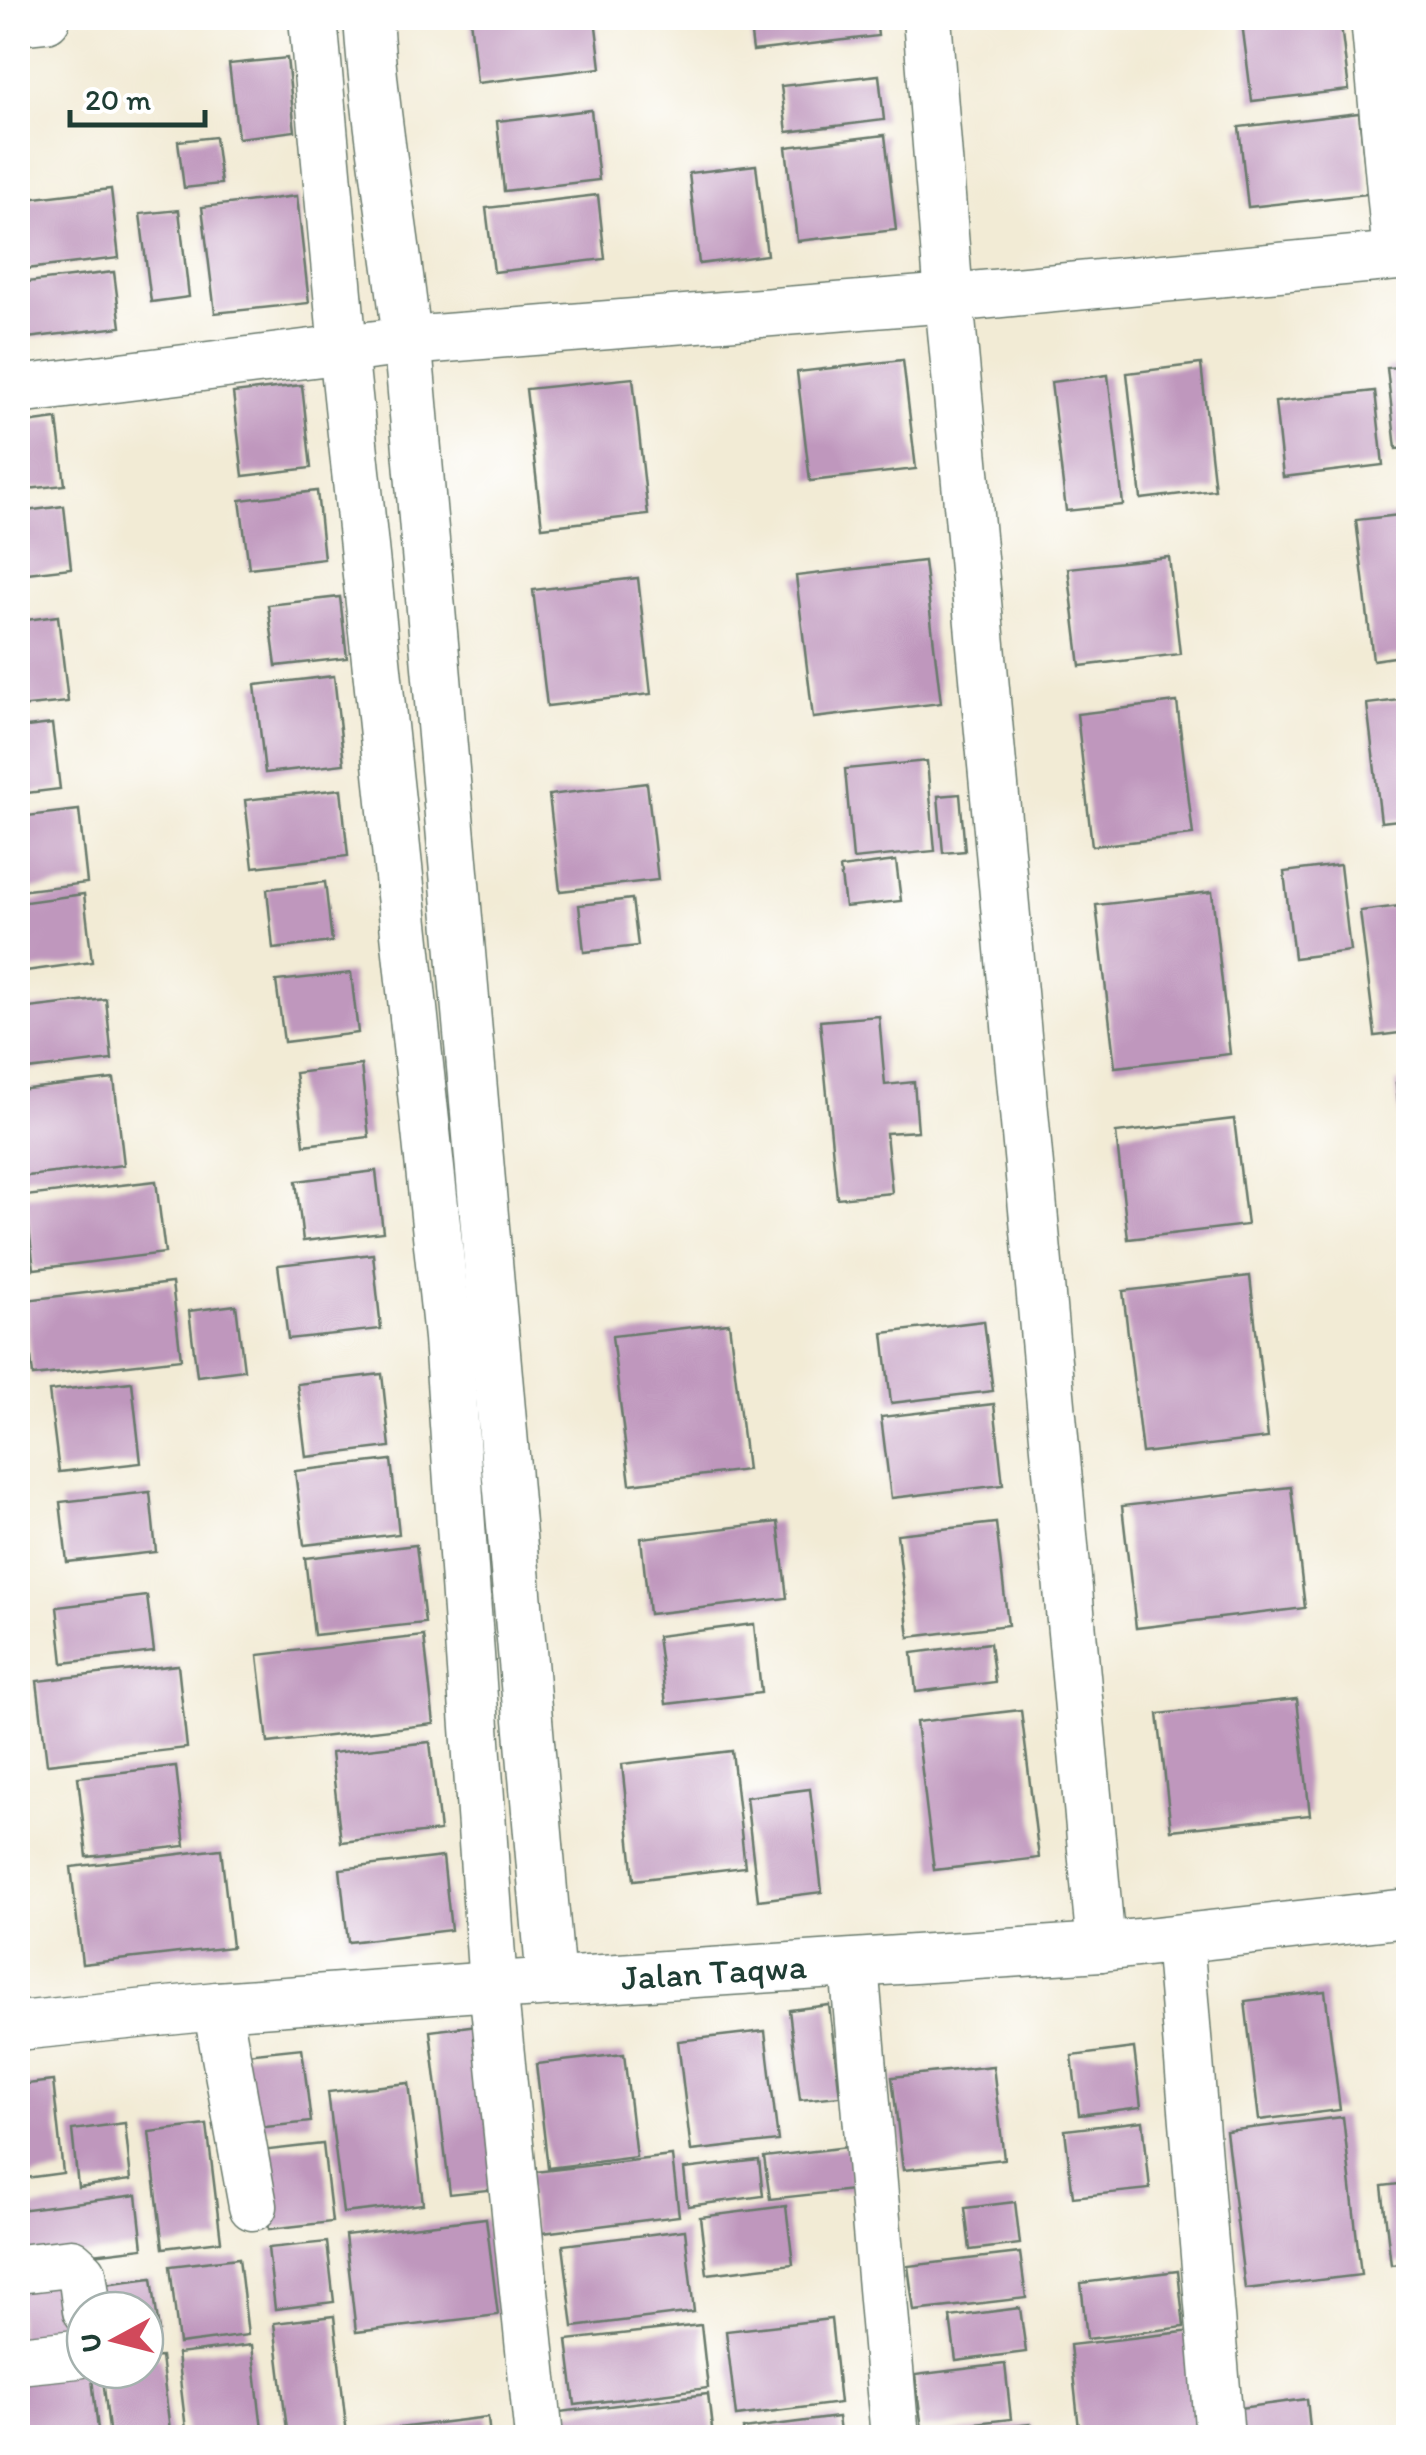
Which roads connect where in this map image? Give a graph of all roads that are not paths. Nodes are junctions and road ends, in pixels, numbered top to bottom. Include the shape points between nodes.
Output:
1 (46, 18) edge
2 (312, 18) edge
3 (368, 18) edge
4 (927, 18) edge
5 (1376, 18) edge
6 (18, 20) edge
7 (1403, 255) edge
8 (948, 298) junction
9 (408, 341) junction
10 (344, 348) junction
11 (18, 390) edge
12 (462, 997) junction
13 (413, 1000) junction
14 (495, 1331) junction
15 (448, 1338) junction
16 (1408, 1914) edge
17 (1179, 1939) junction
18 (1101, 1947) junction
19 (854, 1965) junction
20 (551, 1982) junction
21 (493, 1986) junction
22 (217, 2006) junction
23 (18, 2026) edge
24 (253, 2206) dead end
25 (18, 2269) edge
26 (84, 2290) edge
27 (65, 2355) edge
28 (18, 2360) edge
29 (539, 2438) edge
30 (896, 2438) edge
31 (1220, 2438) edge

1 - 6 street
2 - 10 street
3 - 9 street
4 - 8 street
5 - 7 street
7 - 8 street
8 - 9 street
8 - 18 street
9 - 10 street
9 - 12 street
10 - 11 street
10 - 13 street
12 - 13 street
12 - 14 street
13 - 15 street
14 - 15 street
14 - 20 street
15 - 21 street
16 - 17 street, Jalan Taqwa
17 - 18 street, Jalan Taqwa
17 - 31 street
18 - 19 street, Jalan Taqwa
19 - 20 street, Jalan Taqwa
19 - 30 street
20 - 21 street, Jalan Taqwa
21 - 22 street, Jalan Taqwa
21 - 29 street
22 - 23 street, Jalan Taqwa
22 - 24 street
25 - 26 street via 72,2264 82,2272
27 - 28 street

